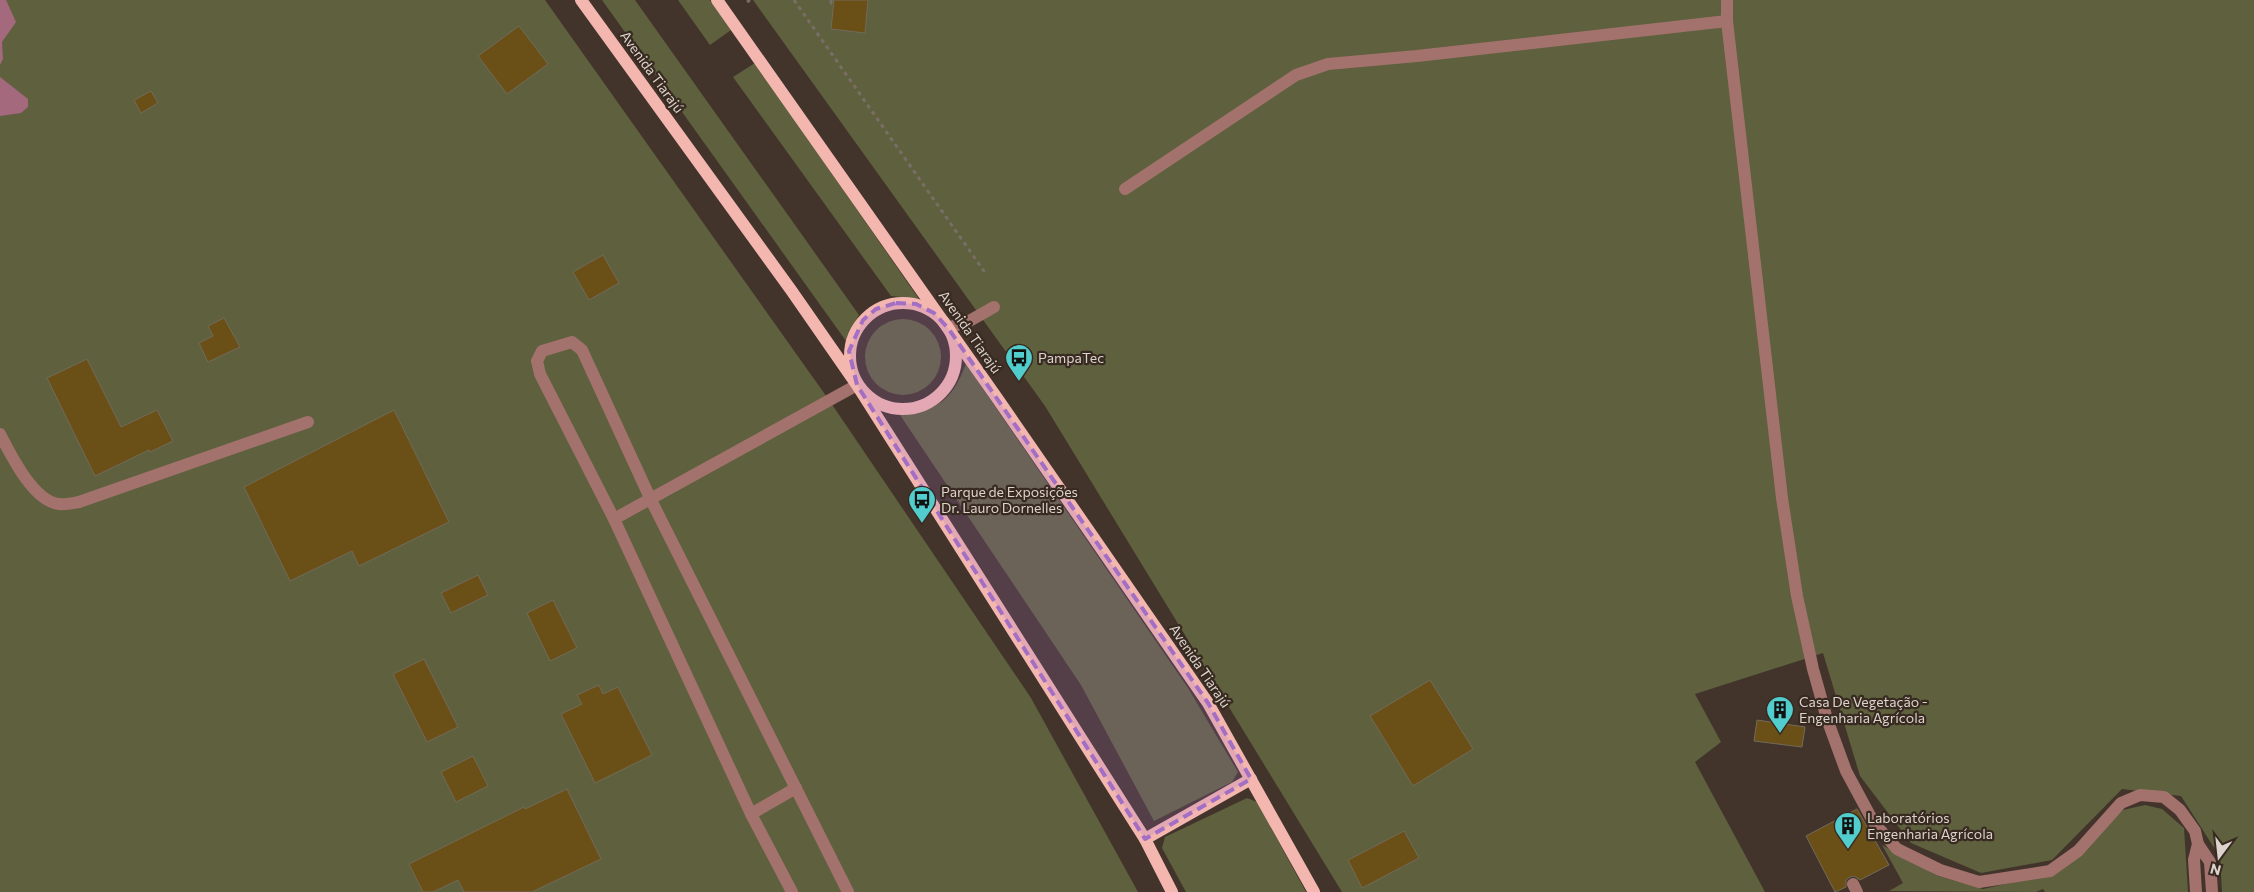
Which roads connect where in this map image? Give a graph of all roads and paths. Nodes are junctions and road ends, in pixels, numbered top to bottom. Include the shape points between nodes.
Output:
1 (581, 0) edge
2 (717, 0) edge
3 (794, 0) edge
4 (1727, 0) edge
5 (1727, 21) junction
6 (1125, 189) dead end
7 (986, 274) dead end
8 (994, 307) dead end
9 (948, 328) junction
10 (857, 385) junction
11 (308, 422) dead end
12 (0, 434) edge
13 (651, 500) junction
14 (614, 519) junction
15 (1252, 779) junction
16 (796, 788) junction
17 (751, 814) junction
18 (1145, 839) junction
19 (2198, 844) junction
20 (792, 892) edge
21 (848, 892) edge
22 (1172, 892) edge
23 (1314, 892) edge
24 (2196, 892) edge
25 (2212, 892) edge

1 - 10 main road, Avenida Tiarajú
2 - 9 main road, Avenida Tiarajú
3 - 7 path
4 - 5 street
5 - 6 street via 1328,64 1296,76
5 - 19 street via 1782,498 1797,596 1827,719 1846,771 1874,823 1897,849 1940,870 1978,882 2050,872 2078,851 2121,802 2140,795 2164,797 2180,810 2195,832
8 - 9 street
9 - 10 main road via 955,343 953,376 931,401 916,408 883,406
9 - 10 main road via 934,313 916,304 896,303 876,309 858,327 849,351 850,368
9 - 15 main road, Avenida Tiarajú via 1208,703
10 - 13 street
10 - 18 main road, Avenida Tiarajú
11 - 12 street via 79,502 59,504 42,497 14,462
13 - 14 street
13 - 14 street via 582,350 572,342 542,351 538,361 540,374
13 - 16 street
14 - 17 street
15 - 18 main road
15 - 23 main road, Avenida Tiarajú
16 - 17 street
16 - 21 street
17 - 20 street
18 - 22 main road, Avenida Tiarajú
19 - 24 street via 2194,860
19 - 25 street via 2210,862

